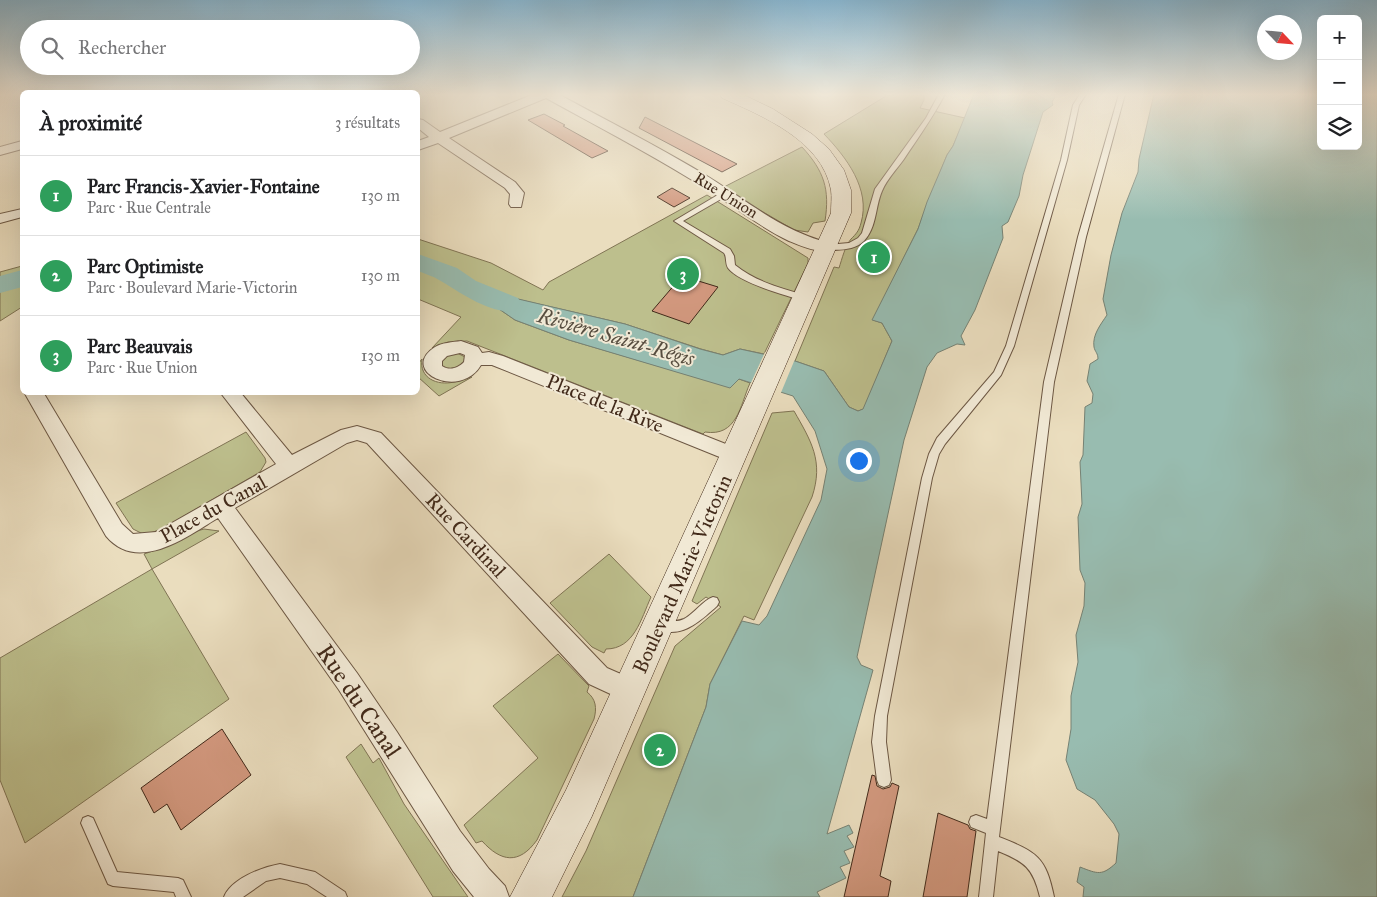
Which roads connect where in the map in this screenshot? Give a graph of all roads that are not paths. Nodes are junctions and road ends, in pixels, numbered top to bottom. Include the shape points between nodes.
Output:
1 (441, 136) edge
2 (623, 136) edge
3 (803, 136) edge
4 (916, 136) edge
5 (1069, 136) edge
6 (1109, 136) edge
7 (438, 137) junction
8 (420, 145) edge
9 (20, 146) edge
10 (0, 152) edge
11 (724, 195) junction
12 (516, 204) dead end
13 (20, 214) edge
14 (0, 219) edge
15 (827, 247) junction
16 (805, 298) junction
17 (475, 360) dead end
18 (35, 395) edge
19 (231, 395) edge
20 (734, 455) junction
21 (289, 466) junction
22 (221, 506) junction
23 (714, 602) dead end
24 (659, 625) junction
25 (630, 691) junction
26 (884, 780) dead end
27 (976, 822) dead end
28 (88, 824) dead end
29 (993, 835) junction
30 (184, 897) edge
31 (231, 897) edge
32 (340, 897) edge
33 (494, 897) edge
34 (530, 897) edge
35 (986, 897) edge
36 (1047, 897) edge

1 - 7 street
2 - 11 street, Rue Union
3 - 15 street, Boulevard Marie-Victorin via 826,159 838,182 842,206
4 - 15 lane via 879,189 862,237 853,245
5 - 26 lane via 1010,346 993,379 942,441 934,454 927,478 881,716 879,742
6 - 29 lane via 1058,334 1049,382
7 - 8 street
7 - 12 street via 510,184 517,193
9 - 10 street
11 - 15 street, Rue Union via 797,238
11 - 16 lane via 678,221 727,251 734,269 774,289
13 - 14 street
15 - 16 street, Boulevard Marie-Victorin
16 - 20 street, Boulevard Marie-Victorin
17 - 20 street, Place de la Rive via 496,360
18 - 22 street, Place du Canal via 114,530 127,543 157,541
19 - 21 street, Place du Canal
20 - 24 street, Boulevard Marie-Victorin
21 - 22 street, Place du Canal
21 - 25 street, Rue Cardinal via 341,437 357,433 374,438 598,676
22 - 33 street, Rue du Canal via 363,703 436,820
23 - 24 lane via 679,628
24 - 25 street, Boulevard Marie-Victorin
25 - 34 street, Boulevard Marie-Victorin via 571,819
27 - 29 lane
28 - 30 lane via 113,879 178,885
29 - 35 lane
29 - 36 lane via 1032,860 1041,873
31 - 32 lane via 264,874 280,871 310,877

